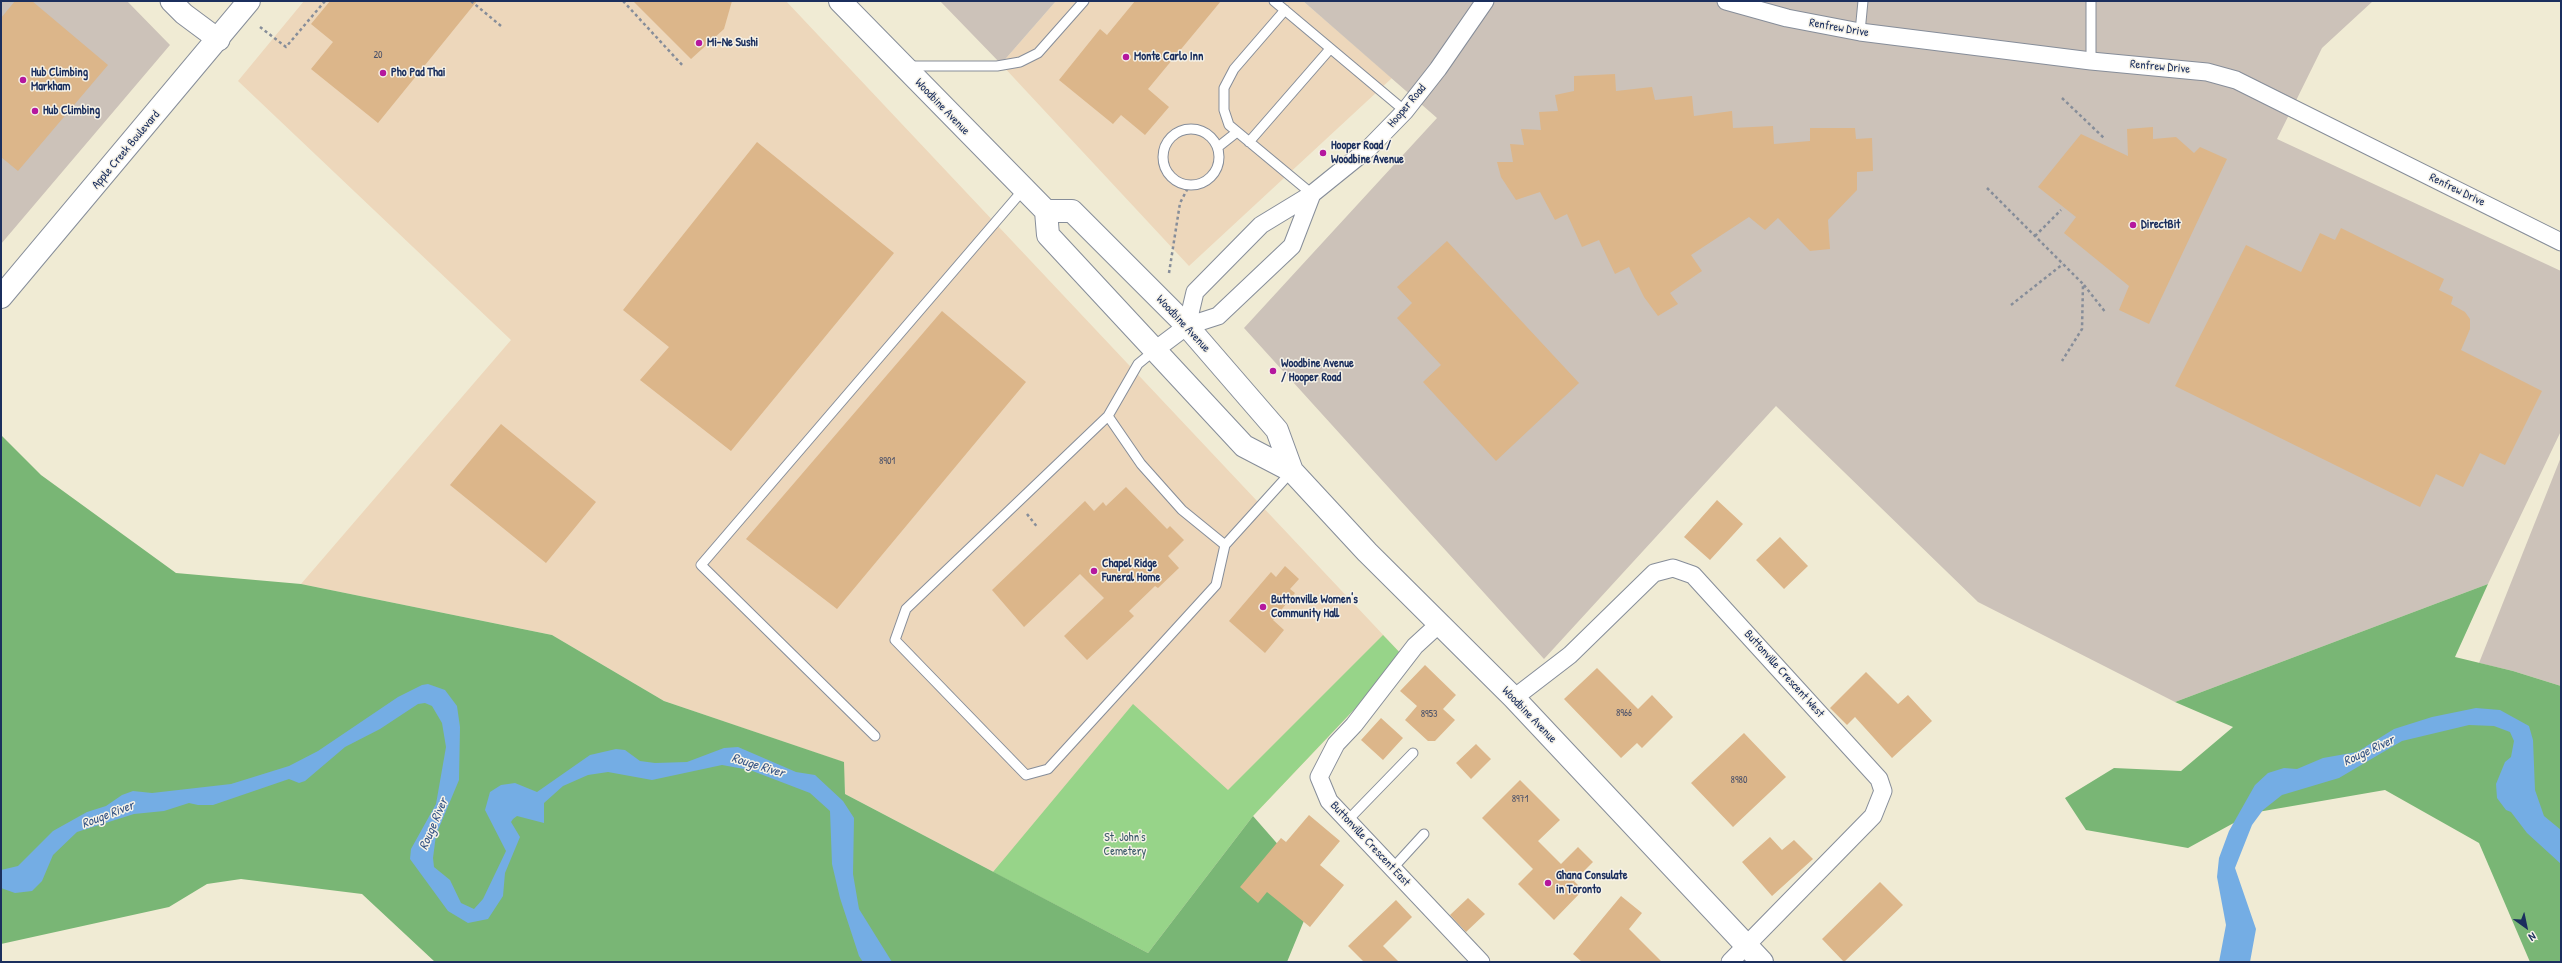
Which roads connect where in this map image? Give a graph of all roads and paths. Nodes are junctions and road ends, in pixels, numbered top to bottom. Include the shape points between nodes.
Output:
1 (171, 1) edge
2 (249, 1) edge
3 (325, 1) edge
4 (471, 1) edge
5 (623, 1) edge
6 (840, 1) edge
7 (1084, 1) edge
8 (1274, 1) edge
9 (1485, 1) edge
10 (1726, 1) edge
11 (1863, 1) edge
12 (2091, 1) edge
13 (1285, 10) junction
14 (500, 26) dead end
15 (260, 27) dead end
16 (1860, 32) junction
17 (219, 40) junction
18 (1330, 49) junction
19 (2091, 61) junction
20 (902, 66) junction
21 (684, 67) dead end
22 (2062, 98) dead end
23 (1405, 111) junction
24 (1237, 132) junction
25 (2105, 139) dead end
26 (1249, 142) junction
27 (1218, 147) junction
28 (1190, 184) junction
29 (1987, 188) dead end
30 (1023, 190) junction
31 (1312, 194) junction
32 (2061, 210) dead end
33 (1046, 211) junction
34 (2035, 236) junction
35 (2561, 242) edge
36 (2063, 264) junction
37 (1169, 273) dead end
38 (2083, 284) junction
39 (1, 297) edge
40 (2011, 305) dead end
41 (2106, 313) dead end
42 (1187, 326) junction
43 (1155, 350) junction
44 (2062, 362) dead end
45 (1108, 416) junction
46 (1292, 471) junction
47 (1225, 545) junction
48 (1439, 624) junction
49 (1514, 698) junction
50 (875, 736) dead end
51 (1413, 753) dead end
52 (1347, 821) junction
53 (1424, 834) dead end
54 (1392, 869) junction
55 (1754, 954) edge
56 (1481, 962) edge
57 (1730, 962) edge

1 - 17 street
2 - 17 main road, Apple Creek Boulevard
3 - 15 path via 286,47
4 - 14 path
5 - 21 path
6 - 20 main road, Woodbine Avenue
7 - 20 lane via 1038,53 1020,62 997,66
8 - 13 lane
9 - 23 street, Hooper Road
10 - 16 street, Renfrew Drive via 1787,18
11 - 16 lane
12 - 19 lane
13 - 18 lane
13 - 24 lane via 1234,68 1224,88 1224,110 1229,125
16 - 19 street, Renfrew Drive
17 - 39 main road, Apple Creek Boulevard
18 - 23 lane
18 - 26 lane
19 - 35 street, Renfrew Drive via 2174,67 2236,80
20 - 30 main road, Woodbine Avenue
22 - 25 path
23 - 31 street, Hooper Road via 1369,148
24 - 26 lane
24 - 27 lane
26 - 31 lane
27 - 28 lane via 1218,165 1214,173 1200,184
27 - 28 lane via 1206,133 1197,130 1179,132 1171,138 1164,155 1164,164 1174,179
28 - 37 path via 1180,203
29 - 34 path
30 - 33 main road, Woodbine Avenue
30 - 50 lane via 701,566
31 - 42 street, Hooper Road via 1261,225 1195,292
31 - 42 street via 1292,246 1218,316
32 - 34 path
33 - 42 main road, Woodbine Avenue via 1072,211
33 - 43 main road, Woodbine Avenue via 1048,235
34 - 36 path
36 - 38 path
36 - 40 path
38 - 41 path
38 - 44 path via 2082,328
42 - 43 street
42 - 46 main road, Woodbine Avenue via 1277,430
43 - 45 lane via 1138,364
43 - 46 main road, Woodbine Avenue via 1244,446
45 - 47 lane via 1141,464 1182,510
45 - 47 lane via 906,609 896,640 1026,774 1048,769 1216,585
46 - 47 lane
46 - 48 main road, Woodbine Avenue via 1367,552
48 - 49 main road, Woodbine Avenue
48 - 52 street, Buttonville Crescent East via 1415,646 1354,725 1336,744 1325,763 1319,777 1323,790
49 - 55 main road, Woodbine Avenue
49 - 55 street, Buttonville Crescent West via 1570,655 1654,573 1673,568 1692,575 1715,599 1879,779 1883,791 1873,816
51 - 52 lane
52 - 54 street, Buttonville Crescent East
53 - 54 lane
54 - 56 street, Buttonville Crescent East
55 - 57 street

